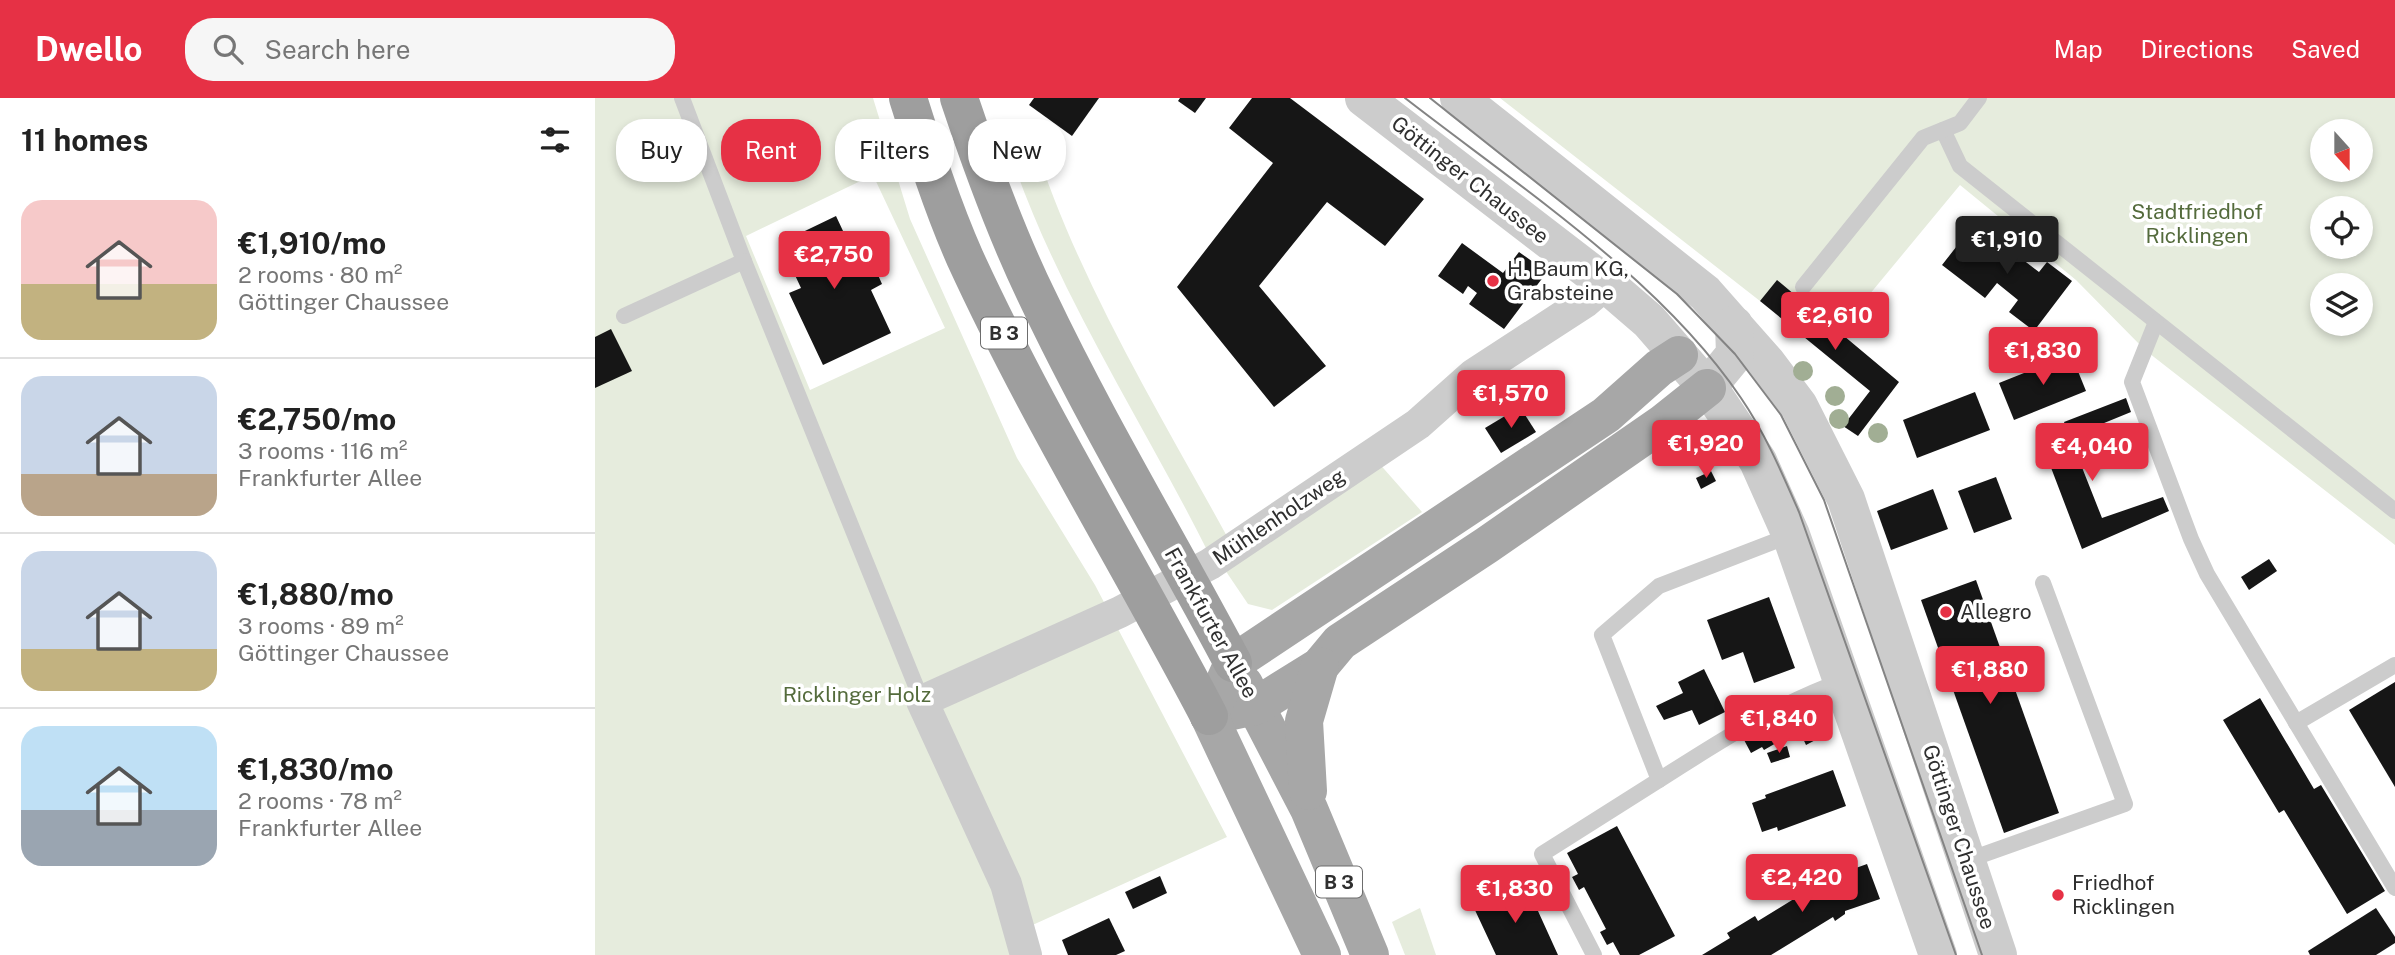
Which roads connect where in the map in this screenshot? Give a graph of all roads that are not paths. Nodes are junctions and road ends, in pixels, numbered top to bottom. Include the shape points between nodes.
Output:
1 (682, 98) edge
2 (908, 98) edge
3 (959, 98) edge
4 (1364, 98) edge
5 (1459, 98) edge
6 (1979, 98) edge
7 (1943, 130) junction
8 (744, 261) junction
9 (1606, 284) junction
10 (1803, 287) dead end
11 (624, 316) dead end
12 (2156, 322) junction
13 (1734, 325) junction
14 (1679, 355) junction
15 (1707, 388) junction
16 (2395, 511) edge
17 (1791, 535) junction
18 (2043, 583) dead end
19 (1233, 663) junction
20 (1320, 666) junction
21 (2395, 666) edge
22 (1842, 681) junction
23 (922, 701) junction
24 (1256, 706) junction
25 (1209, 716) junction
26 (2296, 723) junction
27 (1660, 780) junction
28 (1309, 808) junction
29 (1968, 860) junction
30 (2395, 888) edge
31 (1026, 955) edge
32 (1322, 955) edge
33 (1370, 955) edge
34 (1594, 955) edge
35 (1938, 955) edge
36 (1998, 955) edge

1 - 8 lane
2 - 25 highway, B 3 via 965,257
3 - 19 highway, Frankfurter Allee / B 3 via 1037,299
4 - 9 street, Göttinger Chaussee
5 - 13 street, Göttinger Chaussee via 1664,257
6 - 7 lane via 1960,123
7 - 10 lane via 1923,138
7 - 12 lane via 1961,166
8 - 11 lane
8 - 23 lane
9 - 14 street, Göttinger Chaussee
9 - 23 street, Mühlenholzweg via 1473,375 1418,424 1210,564 1120,612
12 - 16 lane
12 - 26 lane via 2132,382 2207,574
13 - 14 street
13 - 15 street via 1735,354
13 - 29 street, Göttinger Chaussee via 1799,406 1846,499
14 - 15 street, Göttinger Chaussee
14 - 19 main road via 1606,415
15 - 17 street, Göttinger Chaussee via 1758,461
15 - 20 main road via 1487,545 1340,642
17 - 22 street, Göttinger Chaussee
17 - 27 lane via 1660,586 1602,635
18 - 29 lane via 2125,804
19 - 24 main road, Frankfurter Allee / B 3
19 - 25 main road
20 - 24 main road
20 - 28 main road via 1304,721
21 - 26 lane
22 - 27 lane via 1731,735
22 - 35 street, Göttinger Chaussee
23 - 31 street via 1006,884
24 - 25 main road
24 - 28 main road, Frankfurter Allee / B 3
25 - 32 main road, B 3
26 - 30 lane
27 - 34 lane via 1542,854
28 - 33 main road, Frankfurter Allee / B 3
29 - 36 street, Göttinger Chaussee

